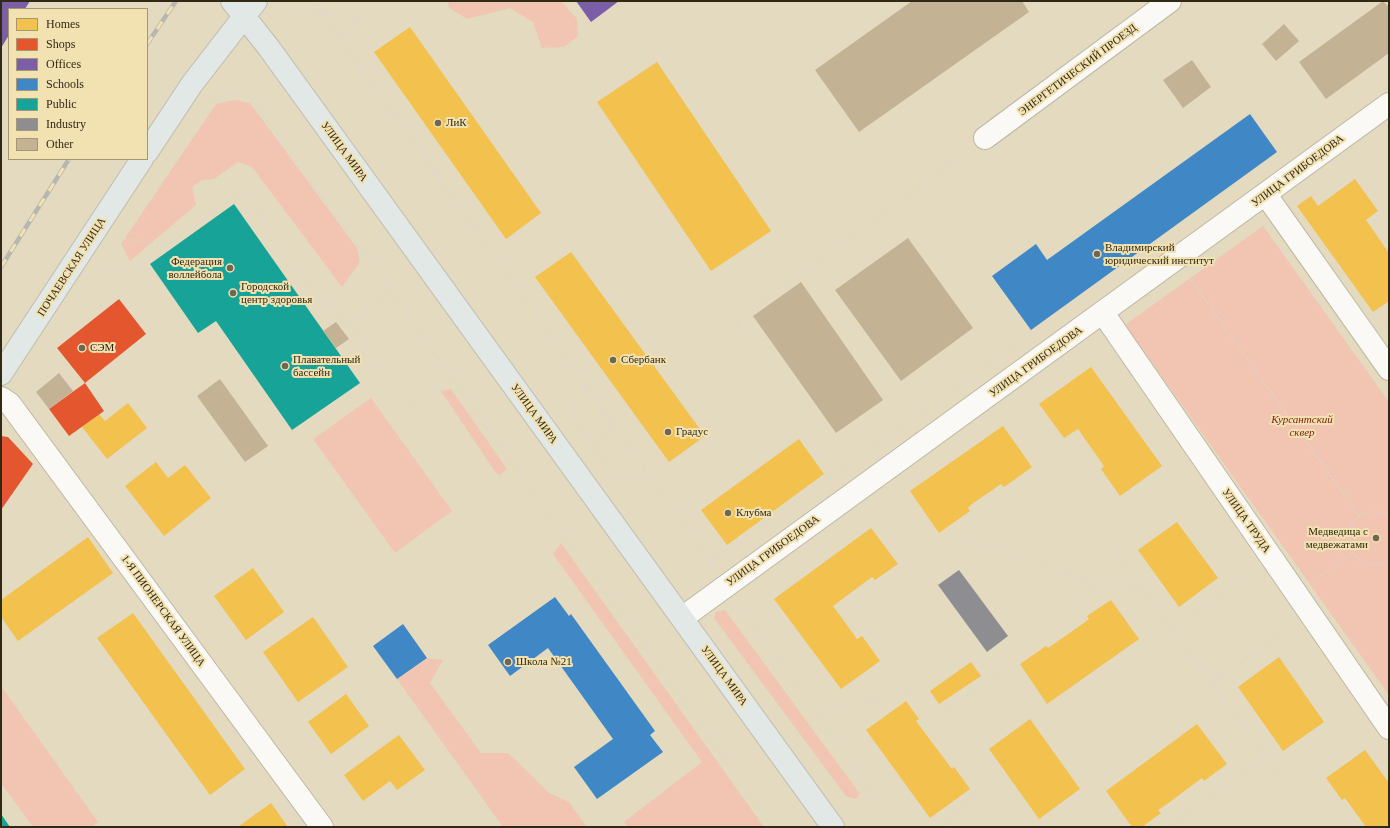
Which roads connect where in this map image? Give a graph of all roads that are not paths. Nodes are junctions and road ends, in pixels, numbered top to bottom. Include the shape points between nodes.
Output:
1 (1170, 1) edge
2 (245, 6) edge
3 (1389, 104) edge
4 (986, 138) road end
5 (148, 150) edge
6 (141, 160) edge
7 (1266, 195) junction
8 (1103, 313) junction
9 (1389, 369) edge
10 (1, 374) edge
11 (1, 398) edge
12 (682, 618) junction
13 (1389, 728) edge
14 (322, 827) edge
15 (833, 827) edge

1 - 4 street, ЭНЕРГЕТИЧЕСКИЙ ПРОЕЗД
2 - 5 main road
2 - 12 main road, УЛИЦА МИРА
3 - 7 street, УЛИЦА ГРИБОЕДОВА
6 - 10 main road, ПОЧАЕВСКАЯ УЛИЦА
7 - 8 street, УЛИЦА ГРИБОЕДОВА
7 - 9 street
8 - 12 street, УЛИЦА ГРИБОЕДОВА
8 - 13 street, УЛИЦА ТРУДА
11 - 14 street, 1-Я ПИОНЕРСКАЯ УЛИЦА via 10,404
12 - 15 main road, УЛИЦА МИРА

